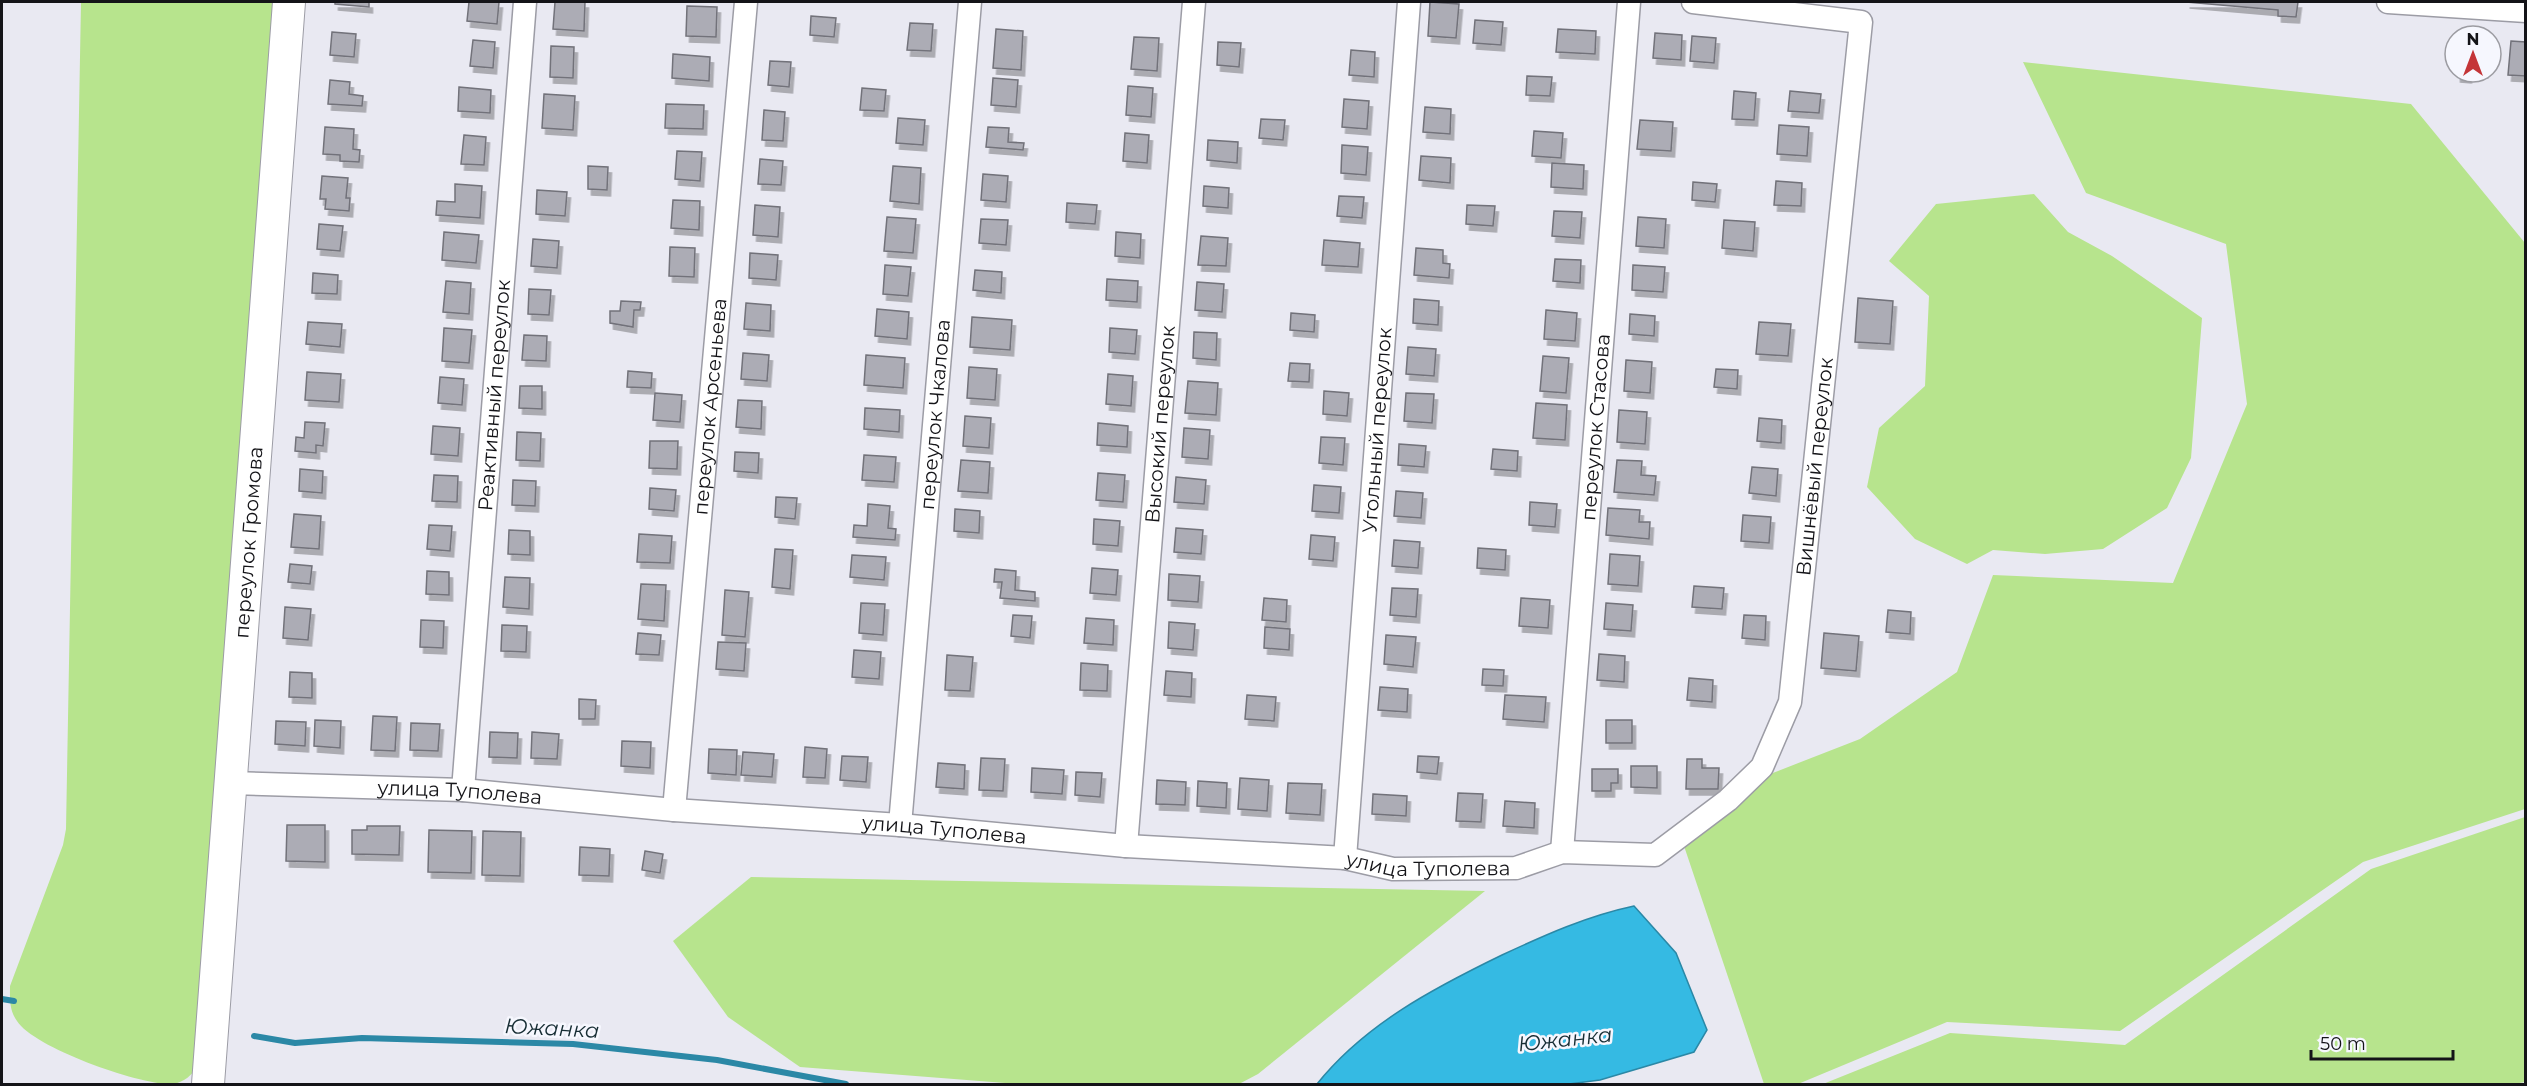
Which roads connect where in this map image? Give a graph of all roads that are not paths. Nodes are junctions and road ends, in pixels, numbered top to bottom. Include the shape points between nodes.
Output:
1 (289, 2) edge
2 (525, 2) edge
3 (746, 2) edge
4 (970, 2) edge
5 (1194, 2) edge
6 (1409, 2) edge
7 (1629, 2) edge
8 (1693, 2) edge
9 (2388, 2) edge
10 (2526, 11) edge
11 (230, 783) junction
12 (463, 790) junction
13 (674, 810) junction
14 (900, 825) junction
15 (1126, 846) junction
16 (1562, 852) junction
17 (1655, 855) joint
18 (1345, 858) junction
19 (208, 1084) edge

1 - 11 street, переулок Громова
2 - 12 street, Реактивный переулок
3 - 13 street, переулок Арсеньева
4 - 14 street, переулок Чкалова
5 - 15 street, Высокий переулок
6 - 18 street, Угольный переулок
7 - 16 street, переулок Стасова
8 - 17 street, Вишнёвый переулок via 1861,22 1790,702 1762,767 1728,800
9 - 10 street
11 - 12 street, улица Туполева
11 - 19 street, переулок Громова
12 - 13 street, улица Туполева
13 - 14 street, улица Туполева
14 - 15 street, улица Туполева
15 - 18 street, улица Туполева
16 - 17 street, улица Туполева
16 - 18 street, улица Туполева via 1516,868 1393,869

